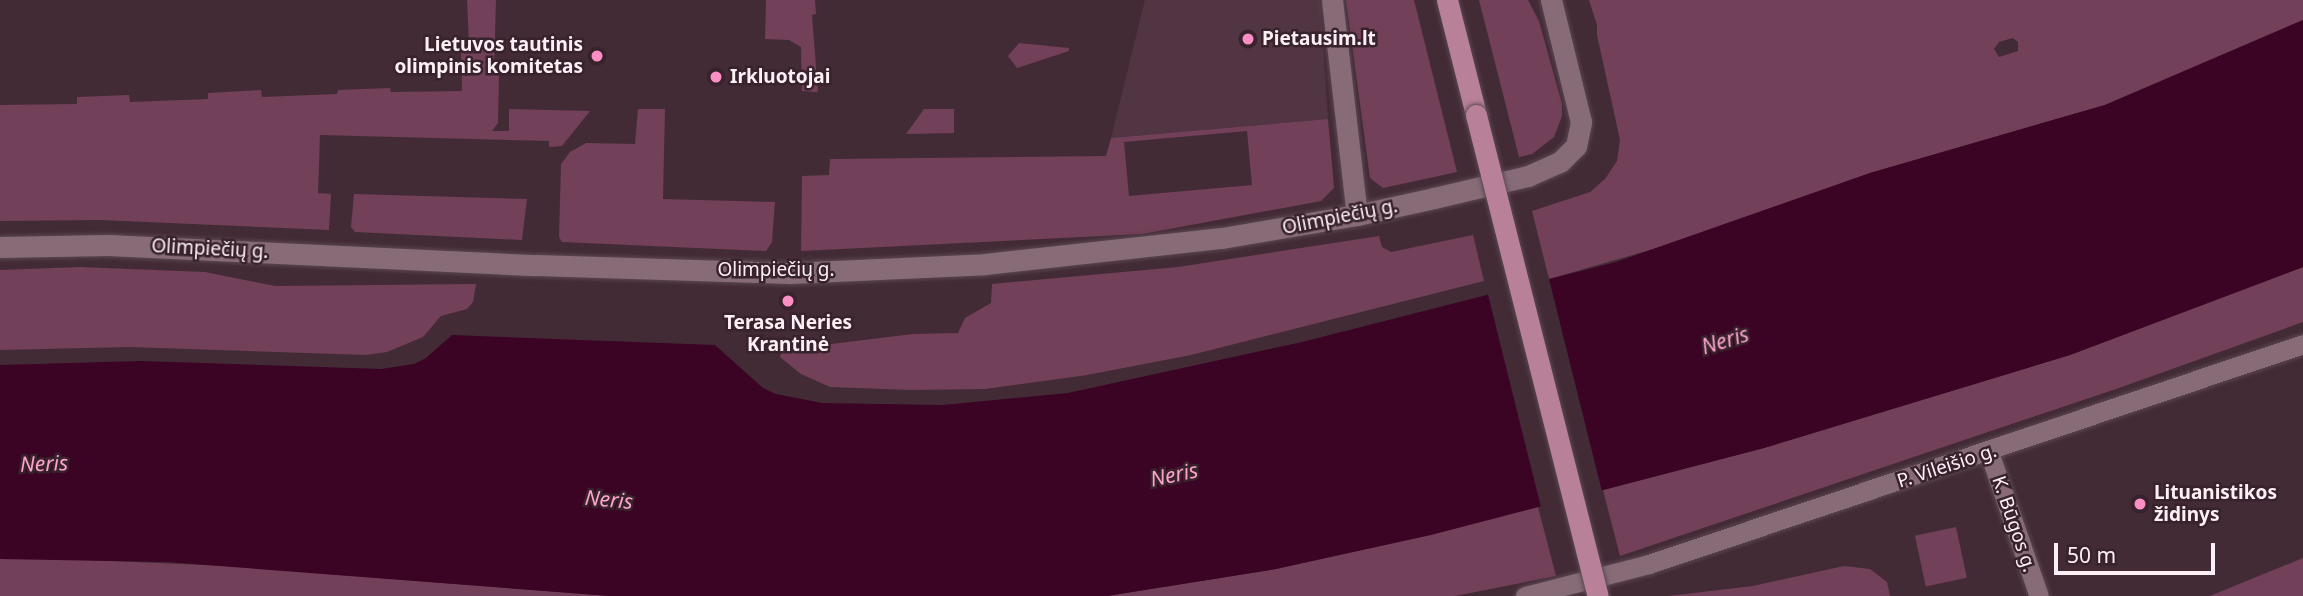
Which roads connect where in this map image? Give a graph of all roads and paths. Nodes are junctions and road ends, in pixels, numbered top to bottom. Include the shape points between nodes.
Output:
1 (1332, 0) edge
2 (1447, 0) edge
3 (1551, 0) edge
4 (1357, 215) junction
5 (0, 247) edge
6 (2303, 344) edge
7 (1989, 452) junction
8 (1593, 588) edge
9 (1525, 596) edge
10 (2039, 596) edge

1 - 4 street
2 - 8 main road, bridge
3 - 4 street, Olimpiečių g. via 1581,122 1576,146 1560,162 1528,176
4 - 5 street, Olimpiečių g. via 1072,256 790,273 108,244
6 - 7 street, P. Vileišio g.
7 - 8 street, P. Vileišio g. via 1649,564
7 - 10 street, K. Būgos g.
8 - 9 street, P. Vileišio g.

